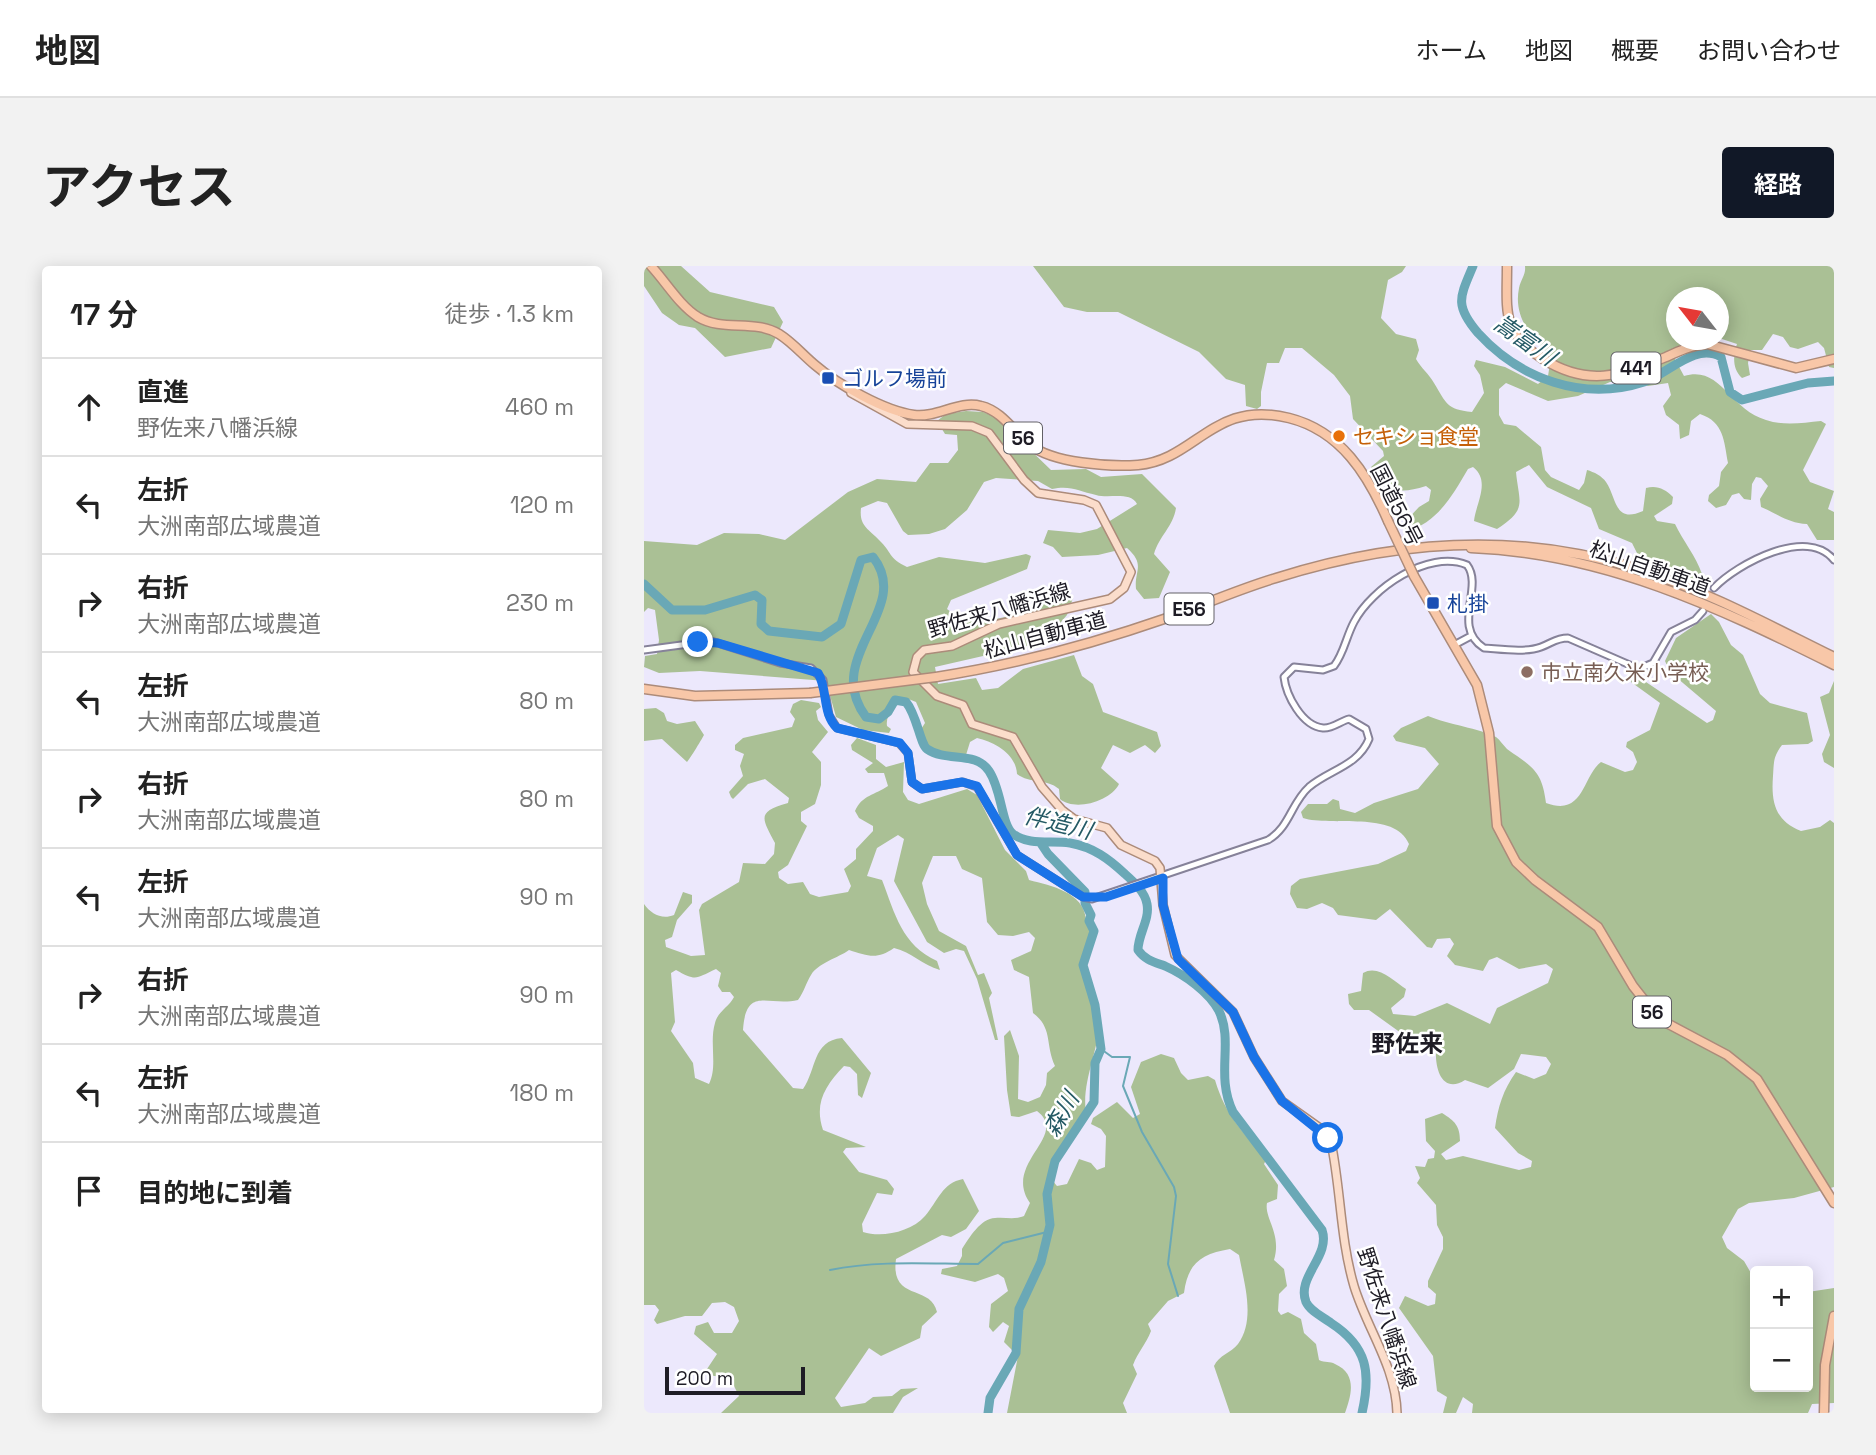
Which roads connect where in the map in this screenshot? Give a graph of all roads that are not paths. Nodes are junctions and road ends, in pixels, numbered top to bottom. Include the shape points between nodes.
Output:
1 (651, 266) edge
2 (1507, 266) edge
3 (1834, 359) edge
4 (848, 388) junction
5 (1443, 547) junction
6 (1834, 560) edge
7 (1714, 588) dead end
8 (1703, 611) dead end
9 (1471, 636) junction
10 (1456, 644) junction
11 (644, 650) edge
12 (1834, 657) edge
13 (1834, 665) edge
14 (644, 689) edge
15 (1163, 878) junction
16 (1834, 1203) edge
17 (1834, 1316) edge
18 (1397, 1413) edge
19 (1824, 1413) edge

1 - 4 highway, 国道56号 / 56 via 695,315 719,325 768,329
2 - 3 highway, 441 via 1507,314 1516,338 1531,352 1573,375 1600,377 1707,344 1796,368
4 - 10 highway, 国道56号 / 56, bridge via 914,415 981,405 1042,453 1060,459 1155,463 1203,432 1241,417 1287,418 1328,435 1367,478 1414,576
4 - 15 main road, 野佐来八幡浜線 via 868,405 907,424 981,429 998,442 1031,488 1048,496 1090,502 1102,511 1131,572 1119,593 1110,599 999,624 952,646 924,650 913,672 937,696 963,705 972,724 1013,737 1042,787 1062,810 1074,819 1107,828 1121,845 1154,861
5 - 12 highway, 松山自動車道 / E56 via 1498,543 1615,562 1706,596
5 - 13 highway, 松山自動車道 / E56 via 1549,557 1613,570 1712,607
5 - 14 highway, 松山自動車道 / E56, bridge via 1313,567 1113,636 936,677 810,693 695,696
6 - 7 street via 1819,548 1804,546 1746,561
8 - 9 street via 1671,632 1653,663 1639,668 1568,638 1528,650 1484,648
9 - 10 street
9 - 15 street via 1472,577 1467,565 1431,564 1387,584 1354,621 1334,666 1323,670 1294,667 1284,677 1287,695 1315,725 1330,727 1349,719 1366,729 1369,739 1362,753 1310,786 1276,835
10 - 16 highway, 国道56号 / 56 via 1477,685 1489,733 1497,826 1516,862 1598,927 1659,1019 1727,1055 1756,1079
11 - 15 street via 711,641 811,668 823,680 832,723 843,731 900,743 908,753 912,782 917,787 962,782 977,786 1017,855 1083,897 1106,897
15 - 18 main road, 野佐来八幡浜線 via 1165,915 1178,959 1233,1012 1282,1101 1320,1128 1331,1142 1354,1287 1392,1380
17 - 19 highway via 1825,1365

